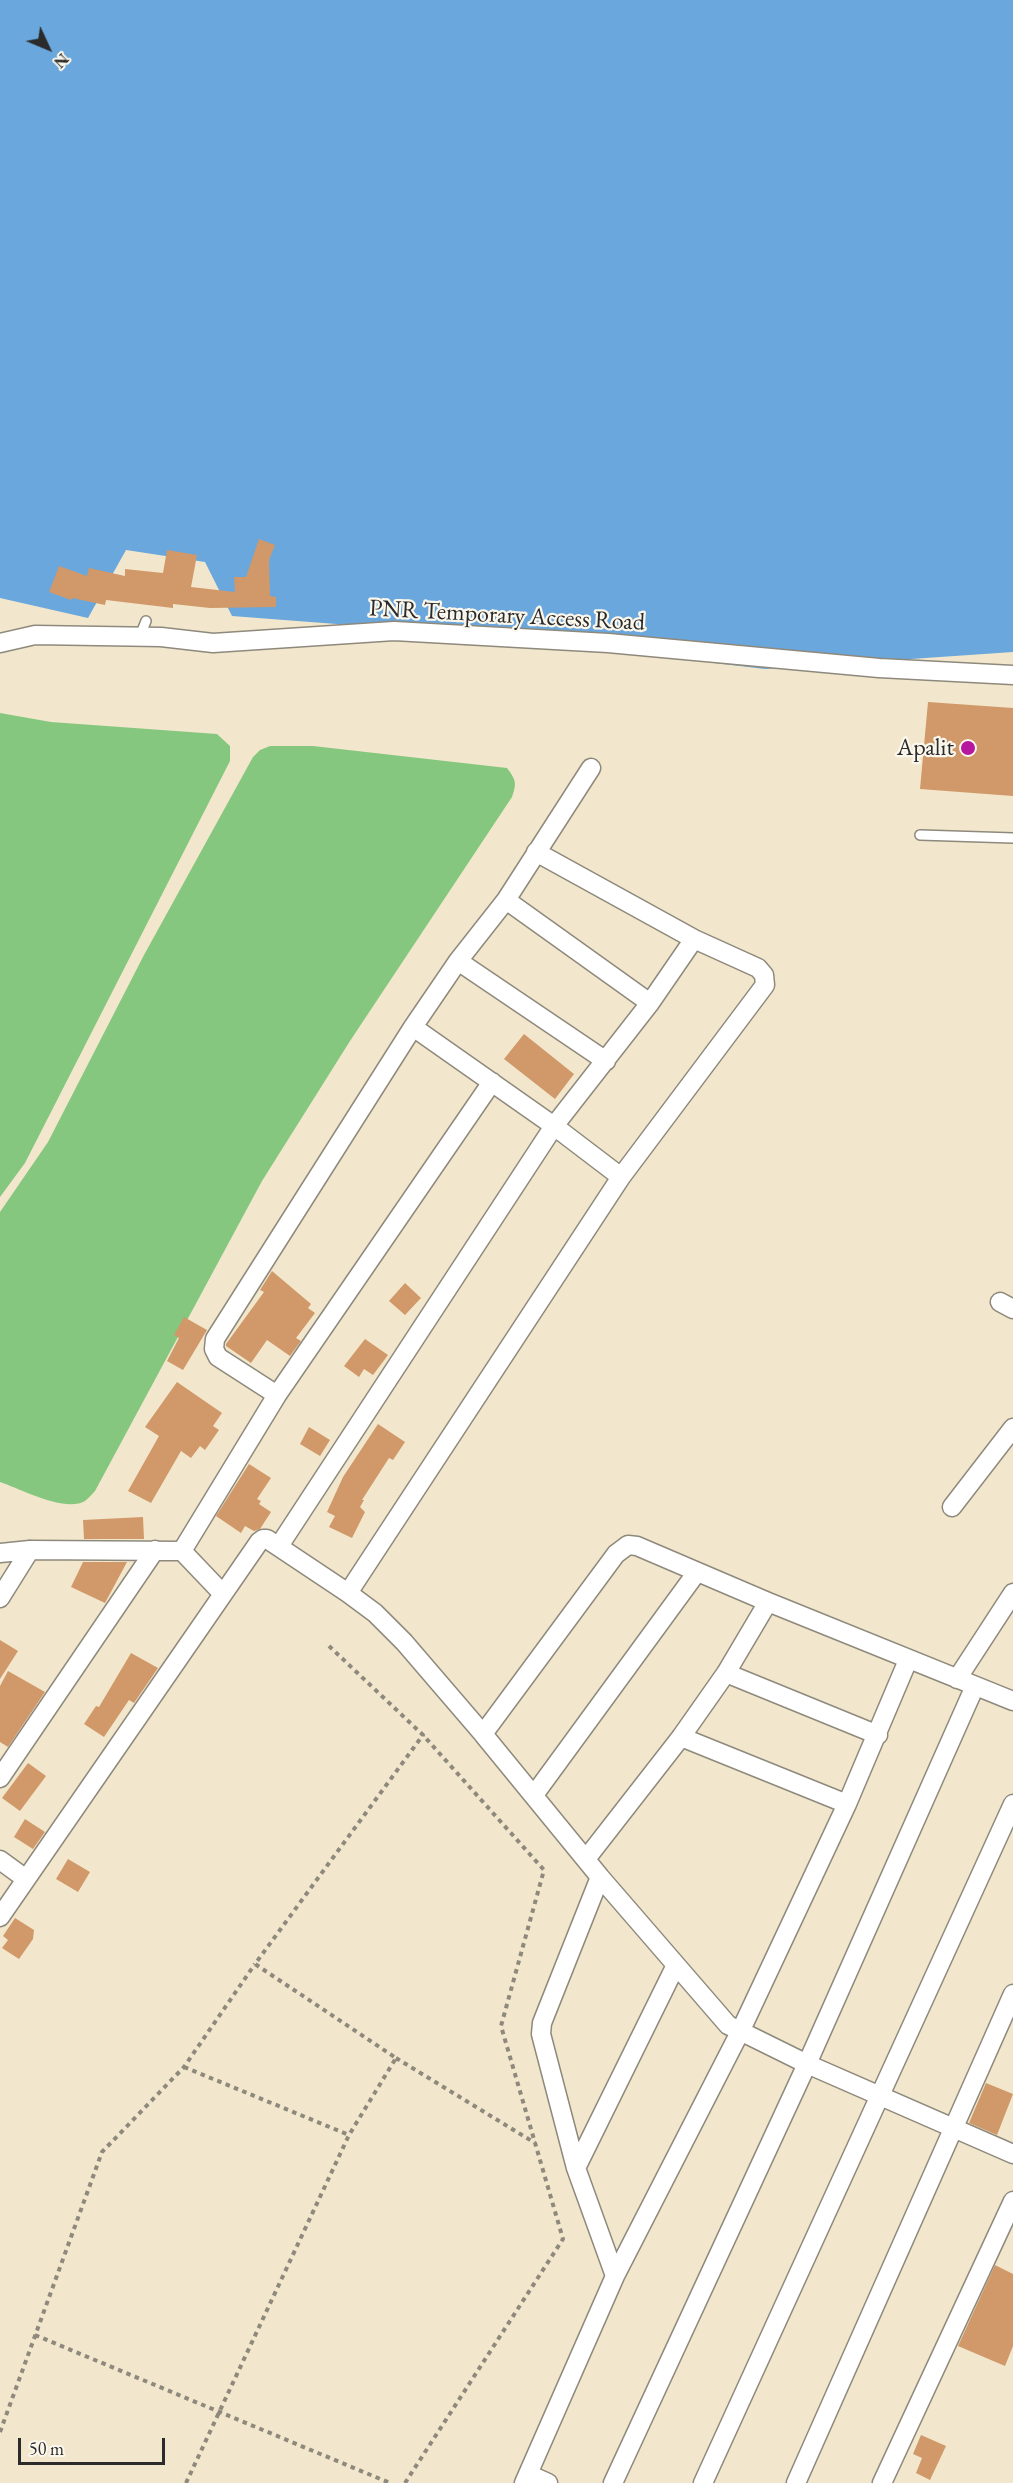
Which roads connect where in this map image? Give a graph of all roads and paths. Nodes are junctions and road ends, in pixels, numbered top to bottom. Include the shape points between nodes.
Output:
1 (0, 643) edge
2 (1013, 675) edge
3 (591, 768) dead end
4 (920, 835) dead end
5 (1013, 838) edge
6 (536, 852) junction
7 (506, 900) junction
8 (693, 939) junction
9 (458, 961) junction
10 (650, 1003) junction
11 (413, 1027) junction
12 (606, 1061) junction
13 (492, 1082) junction
14 (554, 1126) junction
15 (621, 1177) junction
16 (278, 1395) junction
17 (1013, 1428) edge
18 (952, 1507) dead end
19 (279, 1546) junction
20 (30, 1550) junction
21 (155, 1550) junction
22 (182, 1551) junction
23 (0, 1553) edge
24 (697, 1572) junction
25 (222, 1593) junction
26 (348, 1593) junction
27 (1013, 1593) edge
28 (0, 1598) edge
29 (768, 1602) junction
30 (329, 1646) dead end
31 (908, 1660) junction
32 (726, 1673) junction
33 (957, 1679) junction
34 (975, 1686) junction
35 (1013, 1701) edge
36 (483, 1734) junction
37 (878, 1734) junction
38 (423, 1735) junction
39 (681, 1737) junction
40 (0, 1778) edge
41 (534, 1795) junction
42 (847, 1804) junction
43 (1013, 1804) edge
44 (586, 1859) junction
45 (0, 1860) edge
46 (600, 1877) junction
47 (26, 1879) junction
48 (0, 1917) edge
49 (255, 1964) junction
50 (676, 1965) junction
51 (1013, 1994) edge
52 (740, 2032) junction
53 (396, 2058) junction
54 (807, 2064) junction
55 (184, 2067) junction
56 (880, 2095) junction
57 (953, 2128) junction
58 (349, 2135) junction
59 (535, 2143) junction
60 (1013, 2154) edge
61 (576, 2169) junction
62 (1013, 2201) edge
63 (615, 2276) junction
64 (35, 2335) junction
65 (219, 2411) junction
66 (0, 2432) edge
67 (526, 2479) edge
68 (186, 2483) edge
69 (390, 2483) edge
70 (405, 2483) edge
71 (548, 2483) edge
72 (613, 2483) edge
73 (703, 2483) edge
74 (796, 2483) edge
75 (882, 2483) edge

1 - 2 street, PNR Temporary Access Road via 35,635 143,629 162,637 213,643 394,631 608,643 879,668
3 - 6 street
4 - 5 lane
6 - 7 street
6 - 8 street
7 - 9 street
7 - 10 street
8 - 10 street
8 - 15 street via 758,968 765,985
9 - 11 street
9 - 12 street
10 - 12 street
11 - 13 street
11 - 16 street via 215,1339 218,1357
12 - 14 street
13 - 14 street
13 - 16 street
14 - 15 street
14 - 19 street
15 - 26 street
16 - 22 street
17 - 18 street
19 - 25 street via 263,1539
19 - 26 street
20 - 21 street
20 - 23 street
20 - 28 street
21 - 22 street
21 - 40 street
22 - 25 street
24 - 29 street
24 - 36 street via 637,1546 628,1545 616,1554
24 - 41 street
25 - 47 street
26 - 36 street via 404,1642
27 - 33 street
29 - 31 street
29 - 32 street
30 - 38 path
31 - 33 street
31 - 37 street
32 - 37 street
32 - 39 street
33 - 34 street
34 - 35 street
34 - 54 street
36 - 41 street
37 - 42 street
38 - 49 path
38 - 59 path via 544,1870 501,2026
39 - 42 street
39 - 44 street
41 - 44 street
42 - 52 street
43 - 56 street
44 - 46 street
45 - 47 street
46 - 50 street
46 - 61 street via 541,2034
47 - 48 street
49 - 53 path
49 - 55 path
50 - 52 street via 728,2025
50 - 61 street
51 - 57 street
52 - 54 street
52 - 63 street
53 - 58 path
53 - 59 path
54 - 56 street
54 - 72 street
55 - 58 path
55 - 64 path via 102,2152
56 - 57 street
56 - 73 street
57 - 60 street
57 - 74 street
58 - 65 path
59 - 70 path via 563,2239
61 - 63 street
62 - 75 street
63 - 67 street
64 - 65 path
64 - 66 path
65 - 68 path
65 - 69 path
67 - 71 street

